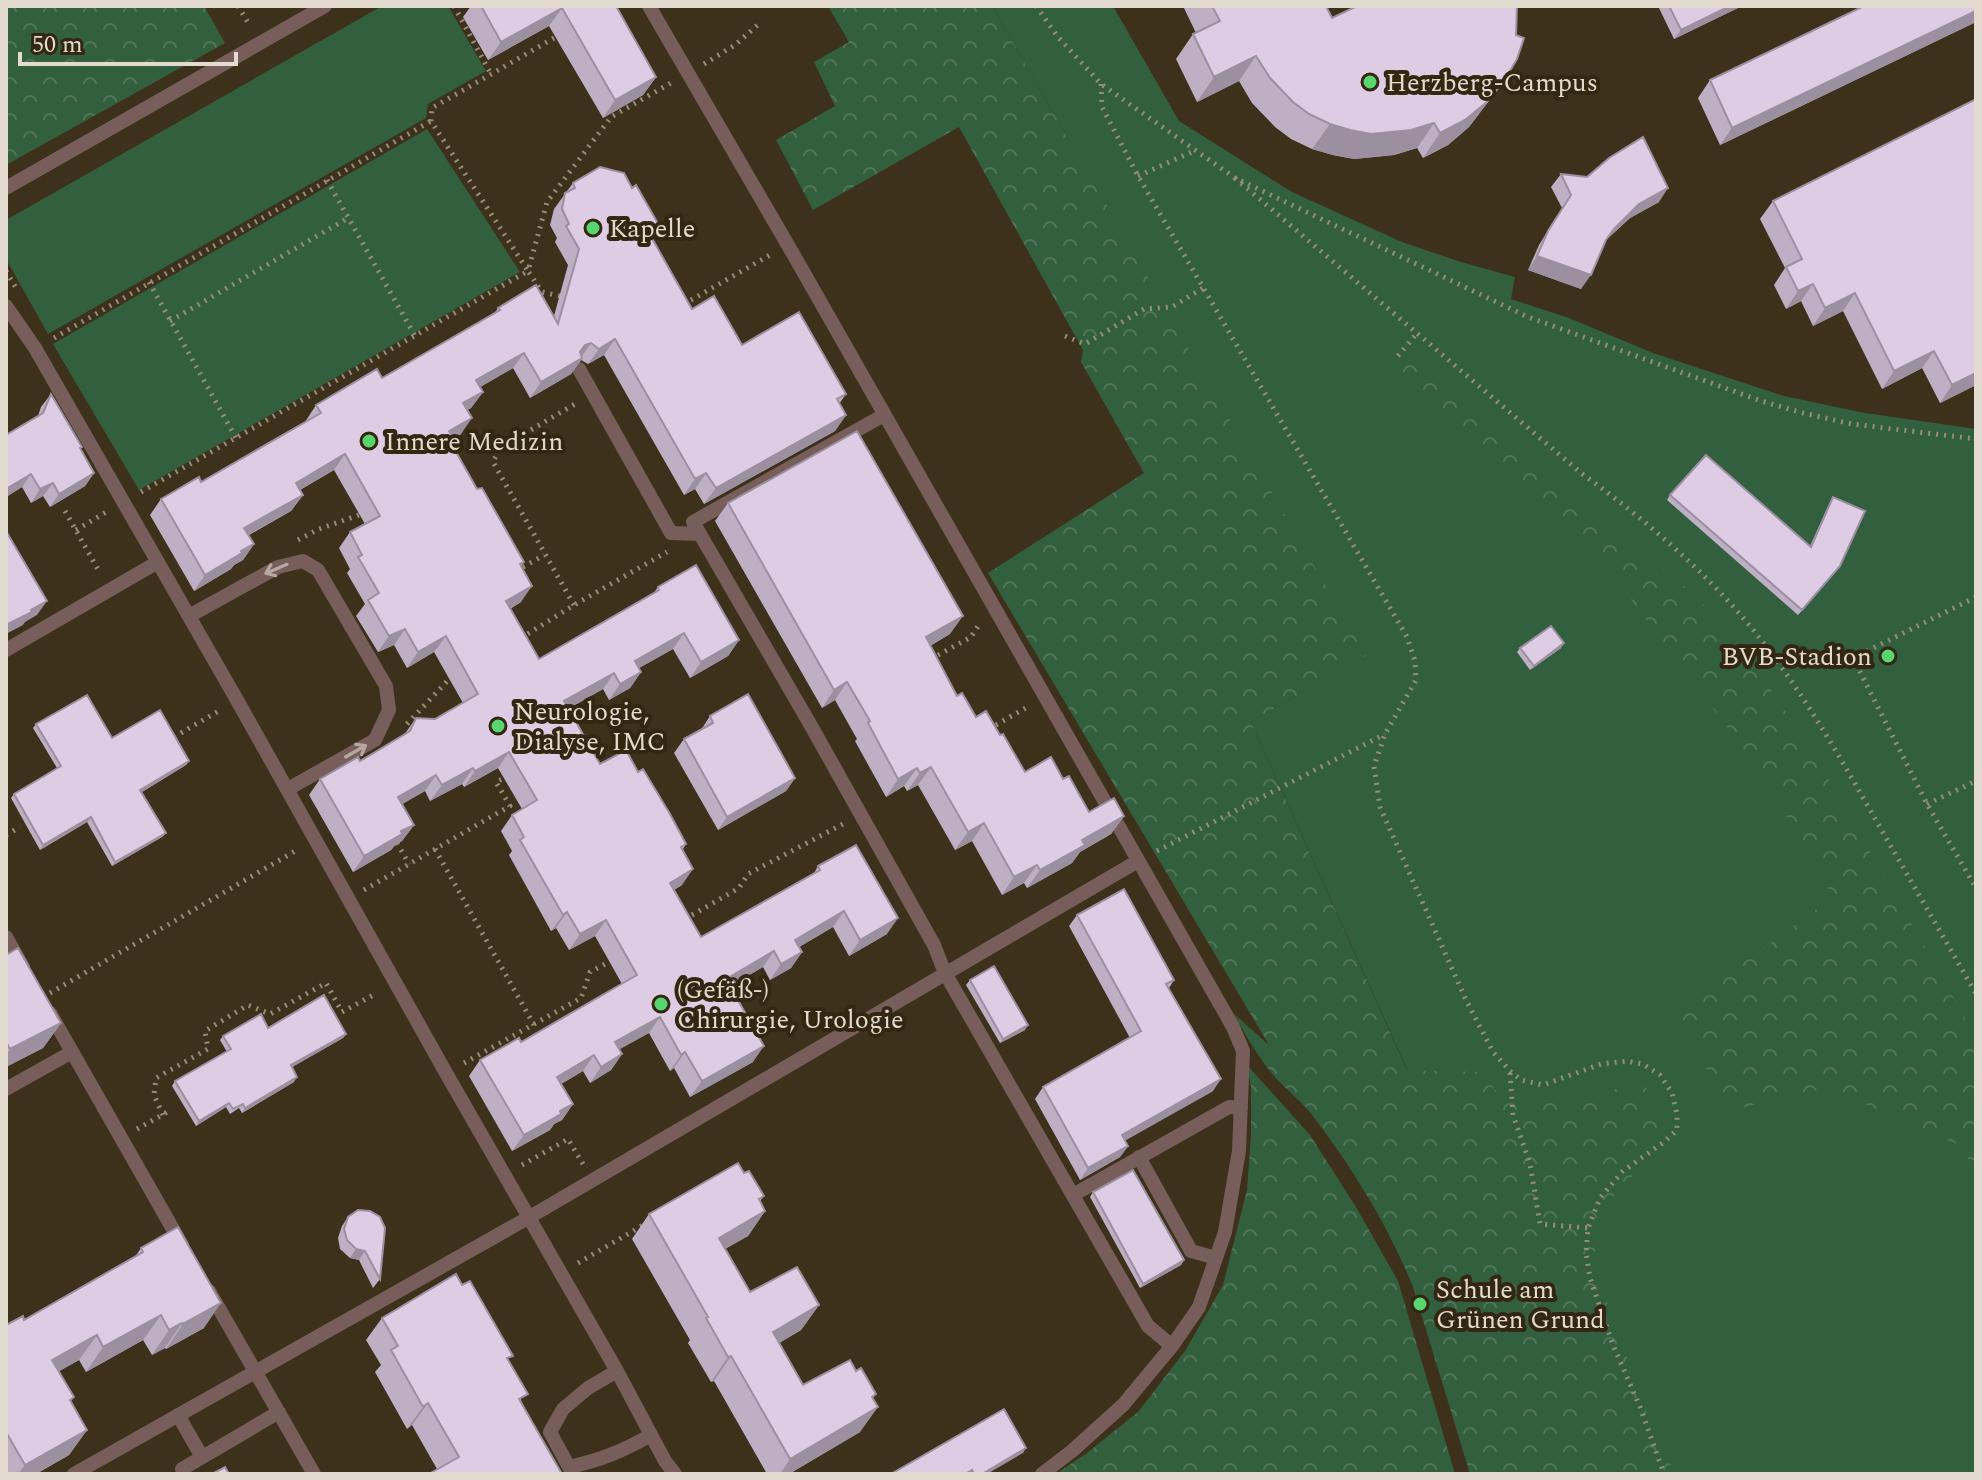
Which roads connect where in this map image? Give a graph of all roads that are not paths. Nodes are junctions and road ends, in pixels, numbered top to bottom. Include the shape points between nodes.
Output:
1 (325, 6) edge
2 (649, 6) edge
3 (6, 188) edge
4 (6, 306) edge
5 (579, 369) edge
6 (884, 415) junction
7 (700, 534) junction
8 (158, 562) junction
9 (189, 616) junction
10 (6, 650) edge
11 (288, 789) junction
12 (1138, 861) junction
13 (6, 937) edge
14 (945, 973) junction
15 (27, 974) edge
16 (41, 998) edge
17 (72, 1052) junction
18 (6, 1089) edge
19 (1241, 1108) junction
20 (1139, 1157) junction
21 (1073, 1195) junction
22 (528, 1218) junction
23 (1216, 1258) junction
24 (192, 1261) edge
25 (200, 1275) edge
26 (1172, 1346) junction
27 (255, 1371) junction
28 (617, 1371) junction
29 (279, 1412) junction
30 (178, 1415) junction
31 (651, 1435) junction
32 (202, 1457) junction
33 (182, 1469) dead end
34 (74, 1474) edge
35 (314, 1474) edge
36 (675, 1474) edge
37 (1042, 1474) edge

1 - 3 lane
2 - 6 lane
4 - 8 lane
5 - 7 lane via 671,533
6 - 7 lane via 693,522
6 - 12 lane
7 - 14 lane via 934,945
8 - 9 lane
8 - 10 lane
9 - 11 lane
11 -> 9 lane via 375,740 389,710 386,686 318,570 303,561 278,567
11 - 22 lane
12 - 14 lane
12 - 19 lane via 1233,1027 1243,1051
13 - 15 lane
14 - 21 lane
14 - 22 lane
16 - 17 lane
17 - 18 lane
17 - 24 lane
19 - 20 lane via 1229,1107
19 - 23 lane via 1239,1151
20 - 21 lane
20 - 23 lane via 1191,1251
21 - 26 lane via 1148,1326
22 - 27 lane
22 - 28 lane
23 - 26 lane via 1199,1307
25 - 27 lane
26 - 37 lane via 1123,1405
27 - 29 lane
27 - 30 lane
28 - 31 lane
28 - 31 lane via 563,1409 550,1432 569,1467 599,1461
29 - 32 lane
29 - 35 lane
30 - 32 lane
30 - 34 lane
31 - 36 lane
32 - 33 lane

